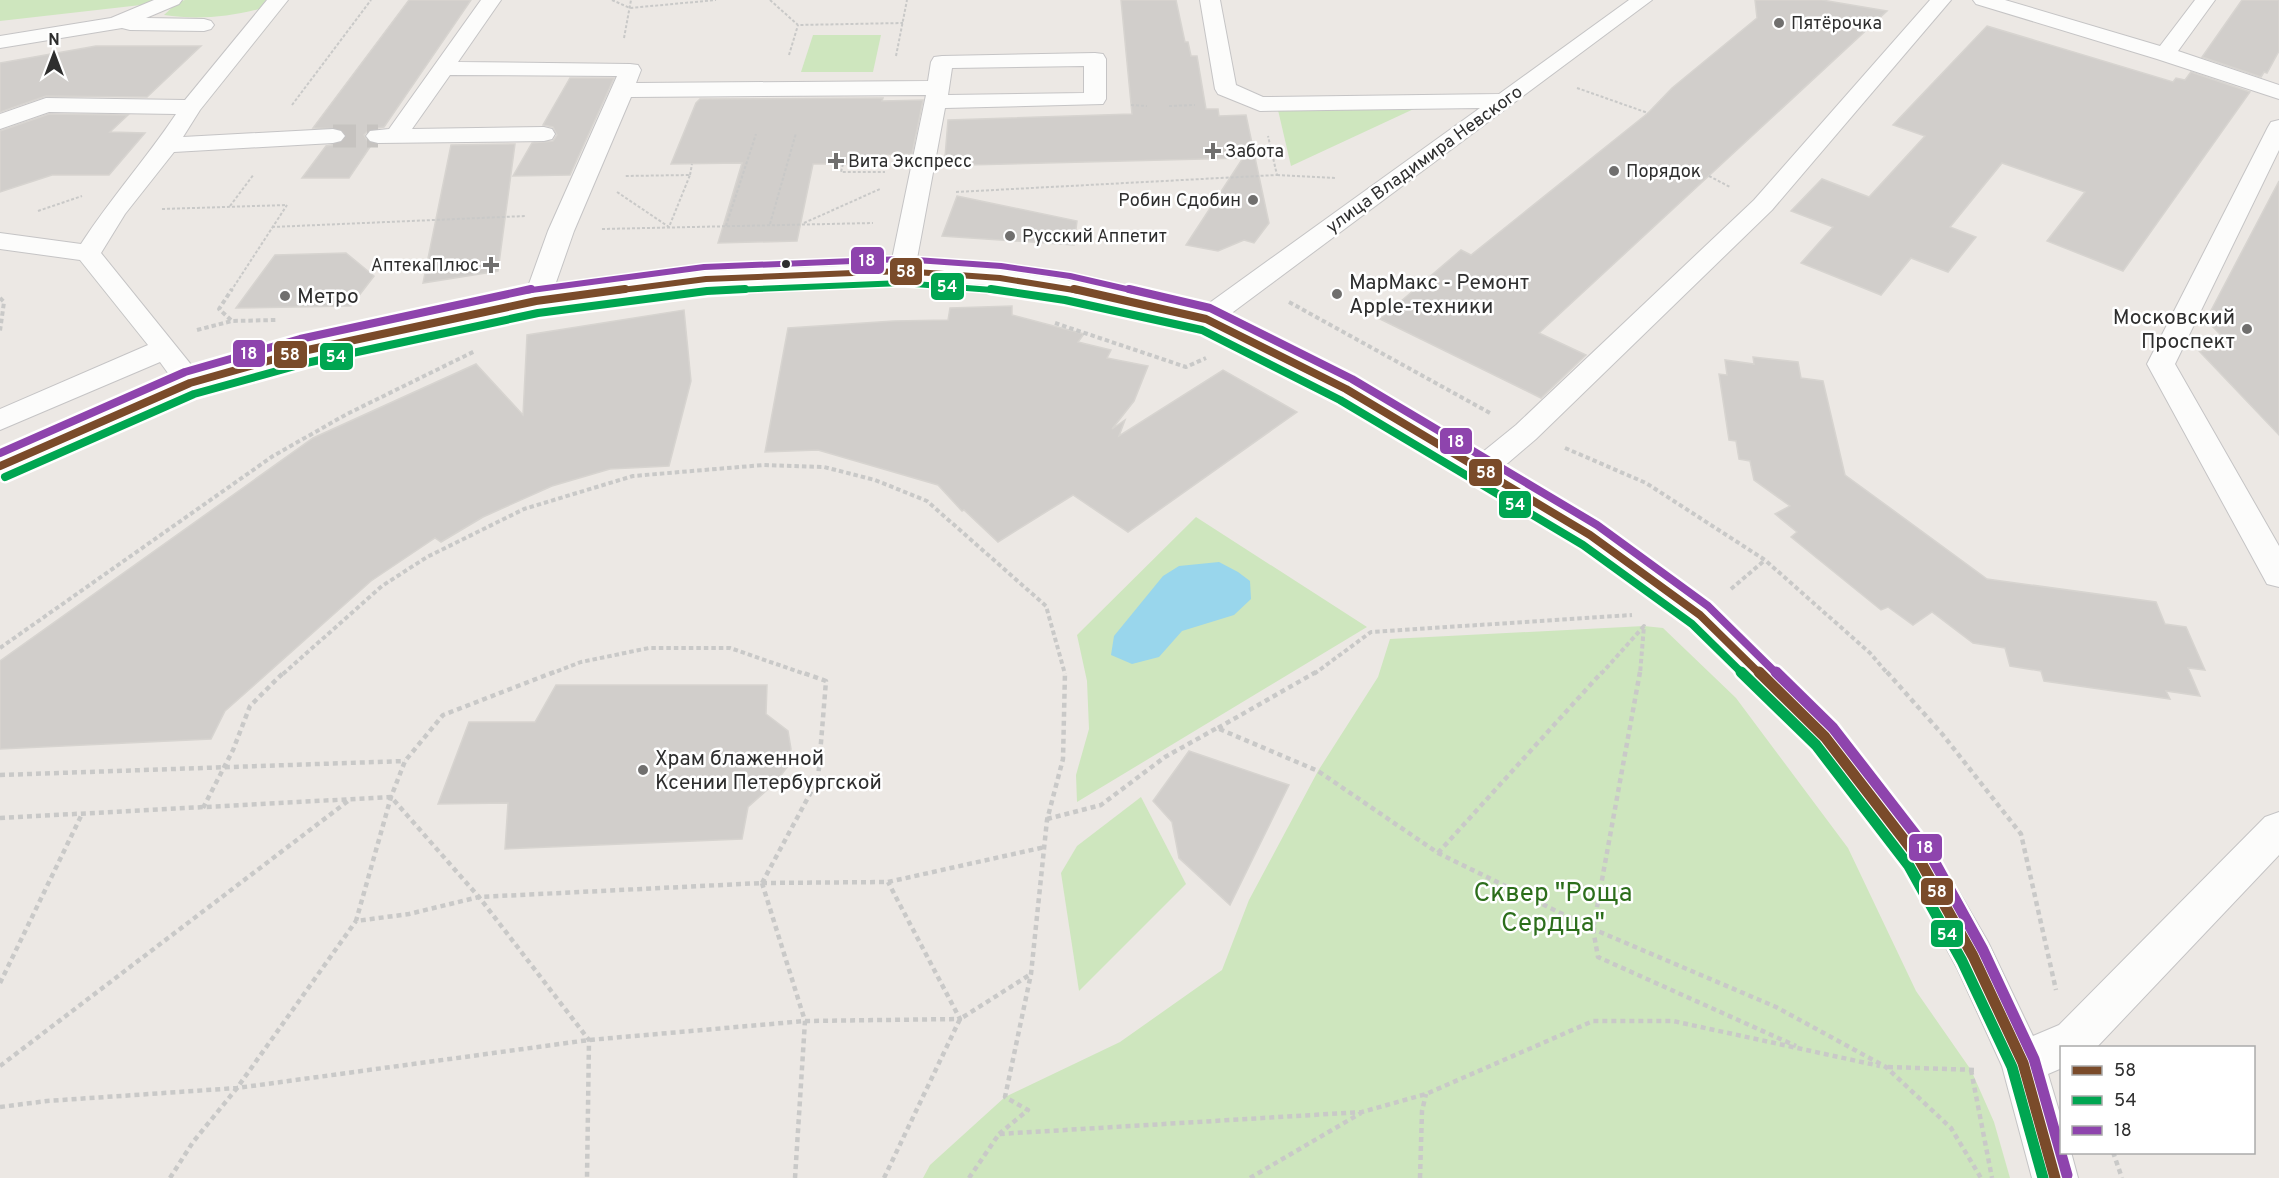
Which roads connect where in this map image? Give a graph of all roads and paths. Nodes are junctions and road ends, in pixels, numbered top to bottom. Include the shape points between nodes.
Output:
1 (172, 0) edge
2 (278, 0) edge
3 (371, 0) edge
4 (491, 0) edge
5 (612, 0) edge
6 (716, 0) edge
7 (770, 0) edge
8 (907, 0) edge
9 (1210, 0) edge
10 (1642, 0) edge
11 (1941, 0) edge
12 (1983, 0) edge
13 (2205, 0) edge
14 (116, 23) junction
15 (903, 23) junction
16 (204, 25) dead end
17 (0, 42) edge
18 (2164, 54) junction
19 (444, 69) junction
20 (1538, 75) junction
21 (889, 88) junction
22 (623, 90) junction
23 (2279, 92) edge
24 (936, 95) junction
25 (1503, 100) junction
26 (1260, 104) junction
27 (1169, 106) dead end
28 (191, 107) junction
29 (1648, 113) dead end
30 (0, 122) edge
31 (2279, 128) edge
32 (796, 133) dead end
33 (544, 134) dead end
34 (756, 134) dead end
35 (333, 136) tunnel mouth
36 (266, 139) junction
37 (167, 145) junction
38 (692, 164) dead end
39 (843, 164) dead end
40 (841, 172) dead end
41 (690, 175) junction
42 (1277, 175) junction
43 (589, 176) junction
44 (1341, 178) dead end
45 (920, 182) junction
46 (139, 183) junction
47 (287, 204) dead end
48 (32, 213) dead end
49 (534, 216) dead end
50 (913, 222) junction
51 (770, 224) junction
52 (802, 224) junction
53 (726, 226) junction
54 (272, 227) junction
55 (669, 227) junction
56 (561, 231) junction
57 (0, 241) edge
58 (88, 253) junction
59 (902, 271) junction
60 (1254, 283) junction
61 (0, 298) edge
62 (536, 301) junction
63 (501, 309) junction
64 (1206, 319) junction
65 (277, 320) dead end
66 (1045, 320) dead end
67 (232, 321) junction
68 (0, 331) edge
69 (161, 345) junction
70 (1213, 354) dead end
71 (189, 383) junction
72 (0, 420) edge
73 (1526, 432) junction
74 (3, 463) edge
75 (1482, 469) junction
76 (2279, 575) edge
77 (1636, 615) dead end
78 (0, 648) edge
79 (1217, 728) junction
80 (405, 761) junction
81 (224, 767) junction
82 (0, 775) edge
83 (391, 797) junction
84 (349, 800) junction
85 (203, 808) junction
86 (83, 814) junction
87 (0, 818) edge
88 (1047, 820) junction
89 (2279, 829) edge
90 (1045, 846) junction
91 (1437, 852) junction
92 (888, 882) junction
93 (762, 883) junction
94 (479, 897) junction
95 (356, 921) junction
96 (1593, 929) junction
97 (1031, 974) junction
98 (0, 983) edge
99 (960, 1019) junction
100 (805, 1022) junction
101 (589, 1040) junction
102 (2082, 1041) edge
103 (1803, 1049) junction
104 (2060, 1049) edge
105 (2023, 1063) junction
106 (0, 1066) edge
107 (1886, 1067) junction
108 (237, 1088) junction
109 (1426, 1094) junction
110 (0, 1107) edge
111 (1362, 1112) junction
112 (999, 1134) junction
113 (2114, 1154) edge
114 (170, 1178) edge
115 (587, 1178) edge
116 (795, 1178) edge
117 (884, 1178) edge
118 (969, 1178) edge
119 (1250, 1178) edge
120 (1420, 1178) edge
121 (1981, 1178) edge
122 (1992, 1178) edge
123 (2055, 1178) edge
124 (2122, 1178) edge

1 - 14 street
2 - 28 street via 250,27
3 - 36 path
4 - 19 street
5 - 6 path via 630,8
7 - 15 path via 798,25
8 - 15 path
9 - 26 street via 1226,89
10 - 20 street, улица Владимира Невского
11 - 73 street via 1763,204
12 - 18 street
13 - 18 street
14 - 16 street
14 - 17 street
15 - 21 path
18 - 23 street
19 - 22 street via 630,70
19 - 33 street via 387,135
20 - 25 street, улица Владимира Невского
20 - 29 path
21 - 22 street
21 - 24 street
22 - 43 street
24 - 24 street via 1095,99 1095,59 943,57
24 - 45 street
25 - 26 street
25 - 60 street, улица Владимира Невского
26 - 27 path
26 - 42 path
28 - 30 street via 46,105
28 - 37 street
31 - 76 street via 2161,364
32 - 51 path
34 - 53 path
35 - 36 street
36 - 37 street
37 - 46 street
38 - 41 path
39 - 40 path
41 - 43 path
41 - 55 path
42 - 44 path
42 - 45 path
43 - 55 path
43 - 56 street
45 - 50 street
45 - 52 path
46 - 48 path via 105,188
46 - 58 street
47 - 54 path
49 - 54 path
50 - 52 path
50 - 59 street
51 - 52 path
51 - 53 path
53 - 55 path
54 - 67 path via 219,309
55 - 56 path
56 - 62 street
57 - 58 street
58 - 69 street
59 - 62 street via 706,279
59 - 64 street via 1000,278 1067,288
60 - 64 street, улица Владимира Невского
60 - 73 path
61 - 68 path via 4,302
62 - 63 street
63 - 71 street via 303,351
63 - 78 path via 516,331 309,434 273,456
64 - 75 street via 1346,389
65 - 67 path
66 - 70 path via 1186,368
67 - 69 path
69 - 71 street
69 - 72 street
71 - 74 street
73 - 75 street
73 - 102 path via 1646,483 1765,560 1870,653 1943,735 2021,834 2051,976
75 - 105 street via 1590,535 1700,615 1825,737 1919,860 1973,957
77 - 79 path via 1371,632 1303,683
79 - 88 path via 1165,757 1101,805
79 - 91 path via 1318,771
80 - 81 path
80 - 83 path
80 - 93 path via 443,715 581,662 649,648 730,648 826,681 818,779
81 - 82 path
81 - 85 path
81 - 88 path via 250,706 306,651 382,586 427,557 524,509 633,477 764,465 824,468 875,480 927,501 1046,606 1065,672 1064,759
83 - 84 path
83 - 94 path
83 - 95 path
84 - 85 path
84 - 106 path
85 - 86 path
86 - 87 path
86 - 98 path
88 - 90 path
89 - 102 street
90 - 92 path
90 - 97 path
91 - 96 path
91 - 96 path via 1644,626 1641,668
92 - 93 path
92 - 99 path
93 - 94 path
93 - 100 path
94 - 95 path via 409,914
94 - 101 path
95 - 108 path
96 - 103 path via 1598,957
96 - 107 path via 1776,1007
97 - 99 path
97 - 112 path via 1005,1097 1028,1110
99 - 100 path
99 - 117 path
100 - 101 path
100 - 116 path
101 - 108 path
101 - 115 path
103 - 107 path
103 - 109 path via 1673,1022 1593,1022
104 - 105 street
105 - 123 street
107 - 121 path via 1951,1128
107 - 122 path via 1971,1070
108 - 110 path
108 - 114 path via 193,1142
109 - 111 path
109 - 120 path
111 - 112 path
111 - 119 path
112 - 118 path
113 - 124 path

